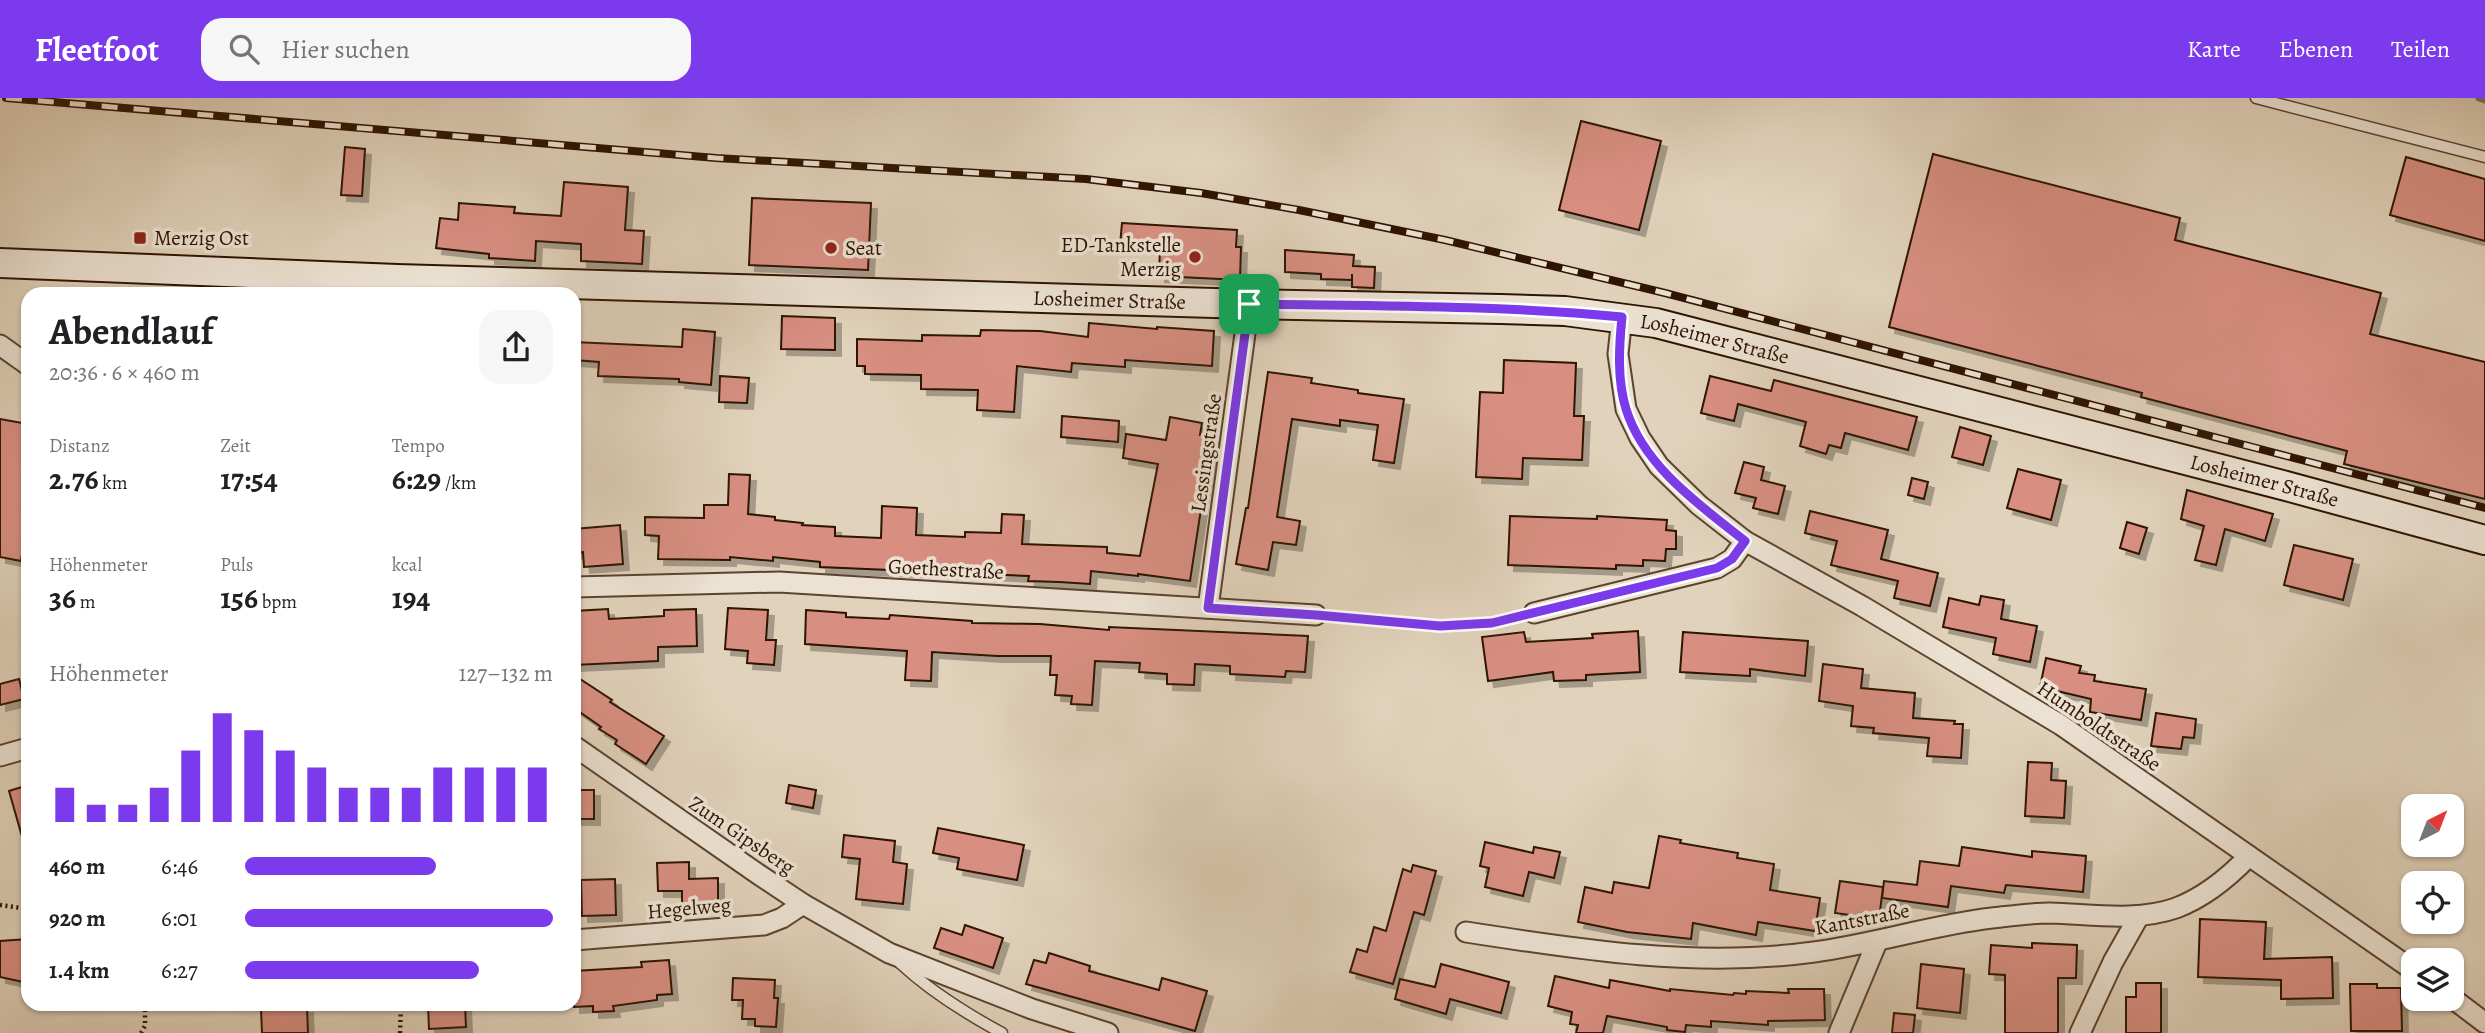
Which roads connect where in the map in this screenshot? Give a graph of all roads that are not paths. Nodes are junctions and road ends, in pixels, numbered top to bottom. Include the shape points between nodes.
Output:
1 (2256, 98) edge
2 (2485, 157) edge
3 (0, 263) edge
4 (1249, 304) junction
5 (1622, 317) junction
6 (0, 345) edge
7 (21, 360) edge
8 (2485, 540) edge
9 (1745, 541) junction
10 (581, 587) edge
11 (1208, 608) junction
12 (1534, 613) road end
13 (1316, 615) road end
14 (21, 750) edge
15 (581, 751) edge
16 (0, 757) edge
17 (2249, 856) junction
18 (803, 904) junction
19 (2139, 916) junction
20 (1466, 932) dead end
21 (581, 939) edge
22 (1877, 942) junction
23 (890, 953) junction
24 (2401, 962) edge
25 (2464, 1007) edge
26 (2485, 1023) edge
27 (1002, 1033) edge
28 (1108, 1033) edge
29 (1839, 1033) edge
30 (2080, 1033) edge

1 - 2 lane
3 - 4 main road, Losheimer Straße
4 - 5 main road, Losheimer Straße via 1502,309
4 - 11 street, Lessingstraße
5 - 8 main road, Losheimer Straße
5 - 9 street, Humboldtstraße via 1618,354 1626,410 1640,438 1659,466
6 - 7 street
9 - 12 street via 1732,559 1717,568
9 - 17 street, Humboldtstraße via 2061,725
10 - 11 street, Goethestraße via 779,582
11 - 13 street, Goethestraße
14 - 16 street
15 - 18 street, Zum Gipsberg
17 - 19 street, Kantstraße via 2209,892 2176,908
17 - 24 street, Humboldtstraße
18 - 21 street, Hegelweg via 764,925
18 - 23 street, Zum Gipsberg
19 - 22 street, Kantstraße via 2047,913 1991,918
19 - 30 street
20 - 22 street, Kantstraße via 1594,951 1684,958 1749,958
22 - 29 street
23 - 27 lane, Zum Gipsberg via 961,1011
23 - 28 street, Zum Gipsberg via 1032,1009
25 - 26 street

